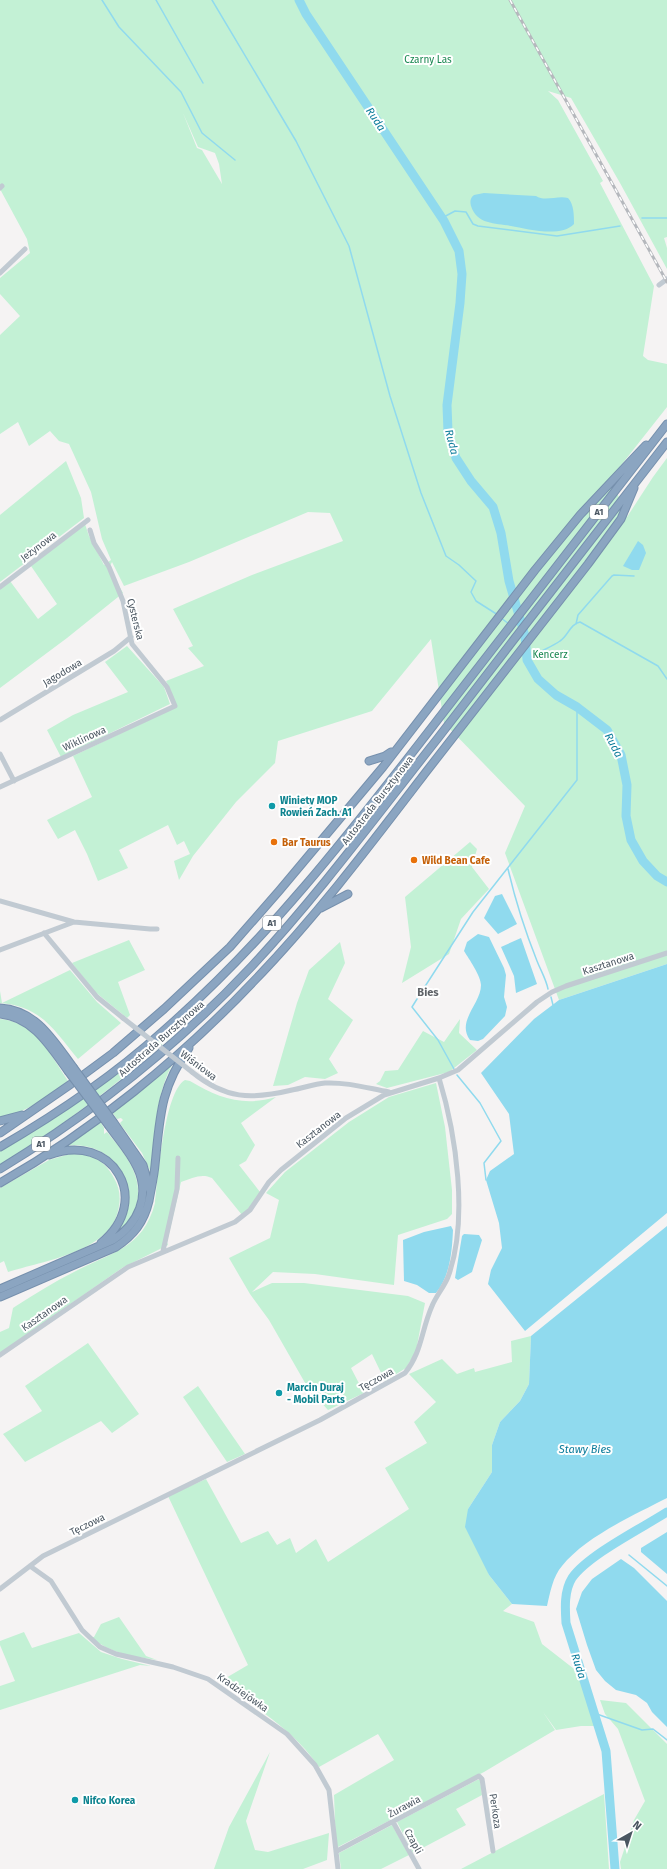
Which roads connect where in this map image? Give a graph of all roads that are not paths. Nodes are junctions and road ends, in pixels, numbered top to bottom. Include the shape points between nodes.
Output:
1 (25, 249) dead end
2 (0, 273) edge
3 (667, 279) edge
4 (659, 285) dead end
5 (667, 424) edge
6 (659, 435) junction
7 (667, 442) edge
8 (637, 481) junction
9 (88, 520) dead end
10 (90, 530) dead end
11 (0, 587) edge
12 (131, 638) junction
13 (175, 706) joint
14 (0, 720) edge
15 (397, 748) junction
16 (0, 754) edge
17 (369, 761) dead end
18 (14, 781) junction
19 (0, 787) edge
20 (348, 894) dead end
21 (0, 901) edge
22 (317, 910) junction
23 (74, 922) junction
24 (157, 928) dead end
25 (44, 933) junction
26 (0, 950) edge
27 (667, 953) edge
28 (0, 1008) edge
29 (0, 1014) edge
30 (197, 1036) junction
31 (70, 1069) junction
32 (439, 1078) junction
33 (390, 1093) junction
34 (35, 1110) junction
35 (0, 1121) edge
36 (111, 1124) junction
37 (0, 1133) edge
38 (0, 1147) edge
39 (178, 1158) dead end
40 (40, 1159) junction
41 (0, 1169) edge
42 (0, 1183) edge
43 (150, 1192) junction
44 (97, 1246) junction
45 (163, 1251) junction
46 (0, 1289) edge
47 (0, 1297) edge
48 (0, 1355) edge
49 (30, 1566) junction
50 (0, 1589) edge
51 (479, 1776) joint
52 (393, 1822) junction
53 (493, 1851) dead end
54 (337, 1852) junction
55 (338, 1869) edge
56 (419, 1869) edge

1 - 2 street
3 - 4 street
5 - 6 highway, Autostrada Bursztynowa / A1
6 - 15 highway via 644,447 580,515
6 - 38 highway, Autostrada Bursztynowa / A1 via 359,821 236,963 132,1057 63,1107
7 - 8 highway, Autostrada Bursztynowa / A1
8 - 22 highway via 621,519
8 - 41 highway, Autostrada Bursztynowa / A1 via 330,875 274,942 205,1013 144,1066 86,1113
9 - 11 street, Jeżynowa
10 - 12 street, Cysterska via 123,601
12 - 13 street, Cysterska via 132,644 167,687
12 - 14 street, Jagodowa
13 - 18 street, Wiklinowa
15 - 17 highway
15 - 34 highway via 230,947 113,1053
16 - 18 street
18 - 19 street, Wiklinowa
20 - 22 highway
21 - 23 street
22 - 30 highway via 254,982
23 - 24 street
23 - 25 street
25 - 26 street
25 - 33 street, Wiśniowa, bridge via 97,997 214,1088 240,1096 280,1093 324,1083 345,1083
27 - 32 street, Kasztanowa via 552,992 537,1002 464,1066
28 - 31 highway via 23,1013 41,1025
29 - 31 highway via 18,1018 35,1029
30 - 40 highway via 118,1103
30 - 43 highway via 167,1086 154,1180
31 - 36 highway, bridge
32 - 33 street, Kasztanowa
32 - 49 street, Tęczowa via 450,1119 457,1168 457,1230 448,1277 432,1306 414,1362 404,1373 320,1420 43,1556
33 - 45 street, Kasztanowa via 346,1118 281,1170 244,1216
34 - 35 highway
34 - 37 highway
36 - 43 highway via 143,1165
36 - 44 highway via 137,1167 142,1183 142,1199 137,1216 128,1229
39 - 45 street via 176,1189
40 - 42 highway
40 - 44 highway via 63,1151 84,1150 105,1159 117,1171 125,1194 124,1211 114,1232
43 - 47 highway via 143,1220 126,1240 103,1253
44 - 46 highway
45 - 48 street, Kasztanowa via 115,1275
49 - 50 street, Tęczowa
49 - 54 street, Kradziejówka via 51,1581 82,1630 100,1647 116,1654 173,1667 208,1679 287,1734 314,1765 329,1790
51 - 52 street, Żurawia
51 - 53 street, Perkoza via 482,1779
52 - 54 street, Żurawia
52 - 56 street, Czapli
54 - 55 street, Kradziejówka

